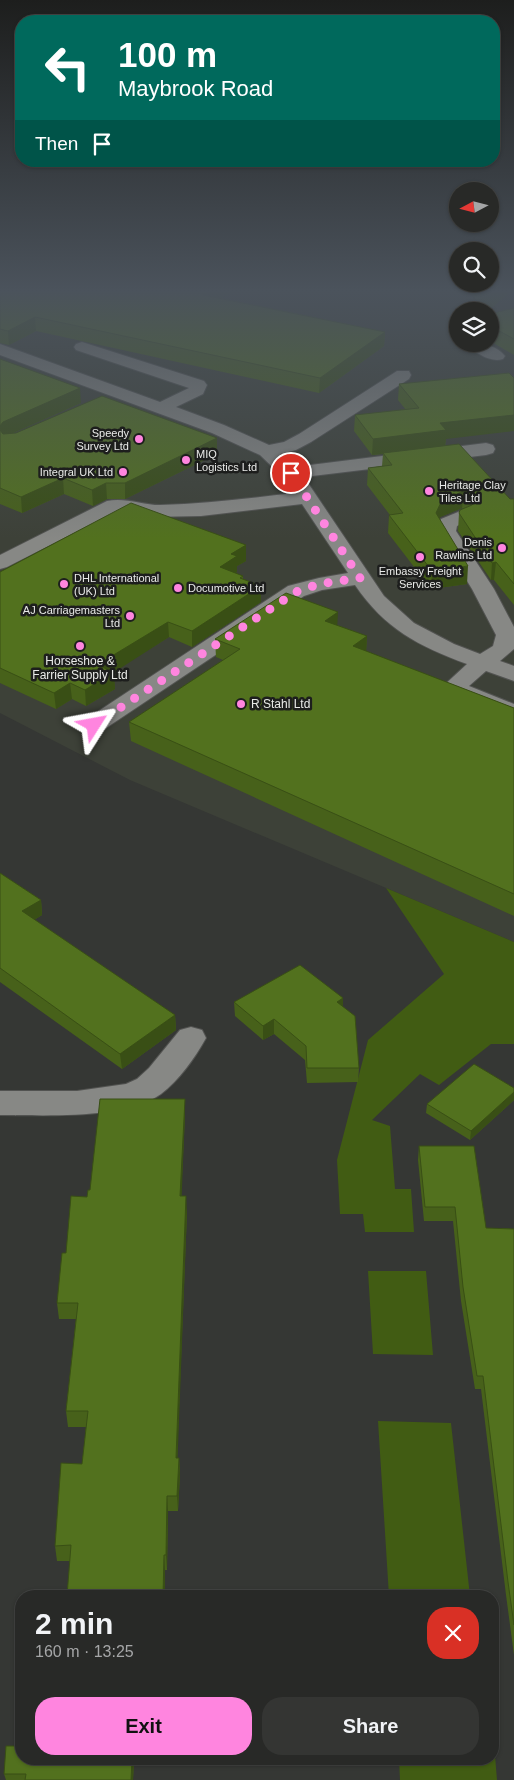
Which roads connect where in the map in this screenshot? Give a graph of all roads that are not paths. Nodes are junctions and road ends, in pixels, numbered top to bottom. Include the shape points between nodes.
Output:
1 (65, 373) edge
2 (162, 373) edge
3 (403, 375) dead end
4 (122, 394) junction
5 (96, 405) edge
6 (161, 408) junction
7 (486, 449) dead end
8 (267, 451) junction
9 (291, 473) junction
10 (308, 497) junction
11 (463, 516) edge
12 (0, 563) edge
13 (360, 578) junction
14 (483, 662) junction
15 (514, 674) edge
16 (514, 712) edge
17 (94, 725) dead end
18 (190, 1038) dead end
19 (0, 1103) edge

1 - 4 street
2 - 6 street via 198,385 197,390
3 - 8 street via 305,438 290,446
4 - 5 street
4 - 6 street
6 - 8 street
7 - 9 street
8 - 9 street
9 - 10 street
10 - 12 street via 192,511 149,511 114,505
10 - 13 street
11 - 14 street via 448,523 446,531 483,589 507,635 503,649
13 - 14 street via 376,600 406,628 446,649
13 - 17 street via 319,584 296,592
14 - 15 street
14 - 16 street via 453,688
18 - 19 street via 173,1063 147,1088 110,1101

